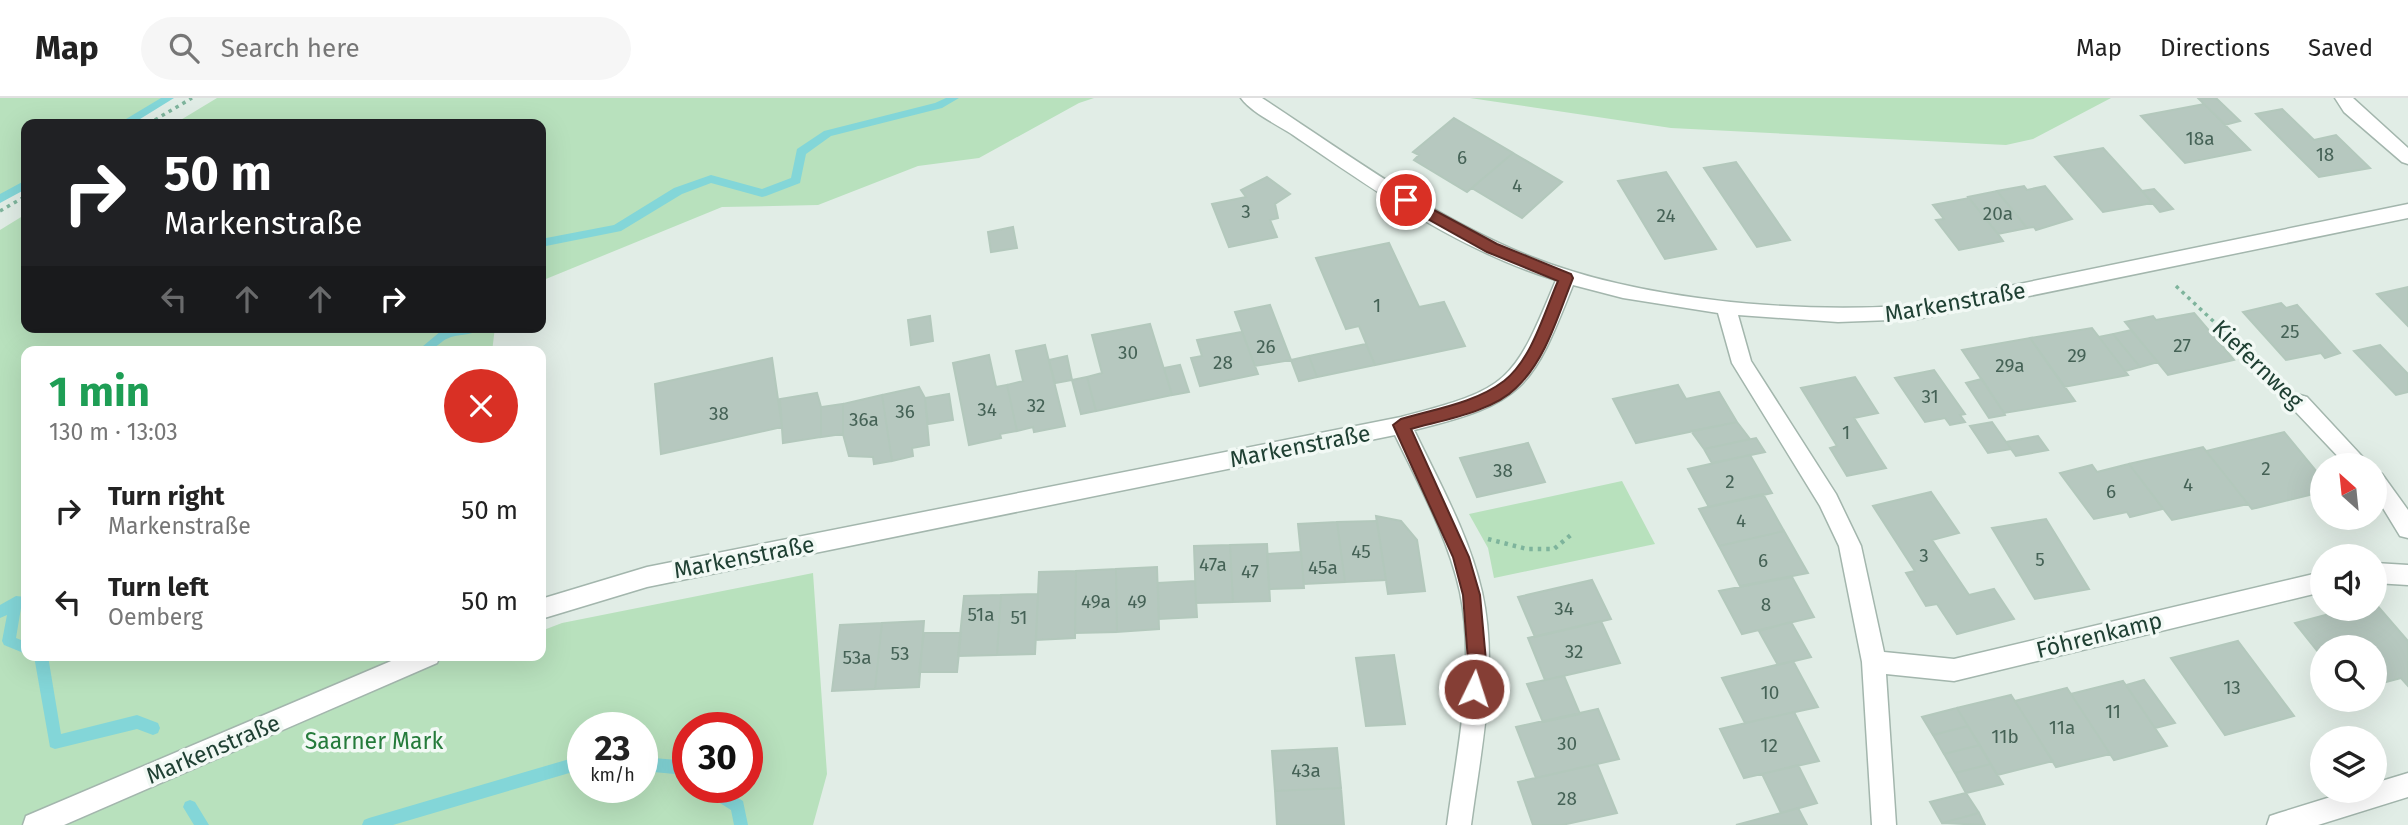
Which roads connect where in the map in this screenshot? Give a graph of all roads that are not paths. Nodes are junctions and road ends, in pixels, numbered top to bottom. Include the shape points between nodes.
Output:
1 (1250, 98) edge
2 (2344, 98) edge
3 (2408, 158) edge
4 (2408, 211) edge
5 (1566, 278) junction
6 (1726, 307) junction
7 (2300, 403) road end
8 (1401, 425) junction
9 (2348, 453) edge
10 (2387, 495) edge
11 (2408, 529) edge
12 (2387, 574) edge
13 (2408, 575) edge
14 (2310, 585) edge
15 (546, 607) edge
16 (417, 661) edge
17 (1874, 662) junction
18 (2408, 785) edge
19 (35, 825) edge
20 (1459, 825) edge
21 (1884, 825) edge
22 (2279, 825) edge

1 - 5 street via 1406,200 1492,248
2 - 3 street
4 - 6 street, Markenstraße via 1917,312 1830,316
5 - 6 street, Markenstraße
5 - 8 street, Markenstraße via 1534,354 1510,385 1475,404
6 - 17 street via 1742,363 1828,500 1850,546
7 - 9 street, Kiefernweg
8 - 15 street, Markenstraße via 647,577
8 - 20 street via 1461,557 1471,595 1477,661
10 - 11 street
12 - 13 street
14 - 17 street, Föhrenkamp via 1954,670
16 - 19 street, Markenstraße
17 - 21 street
18 - 22 street

